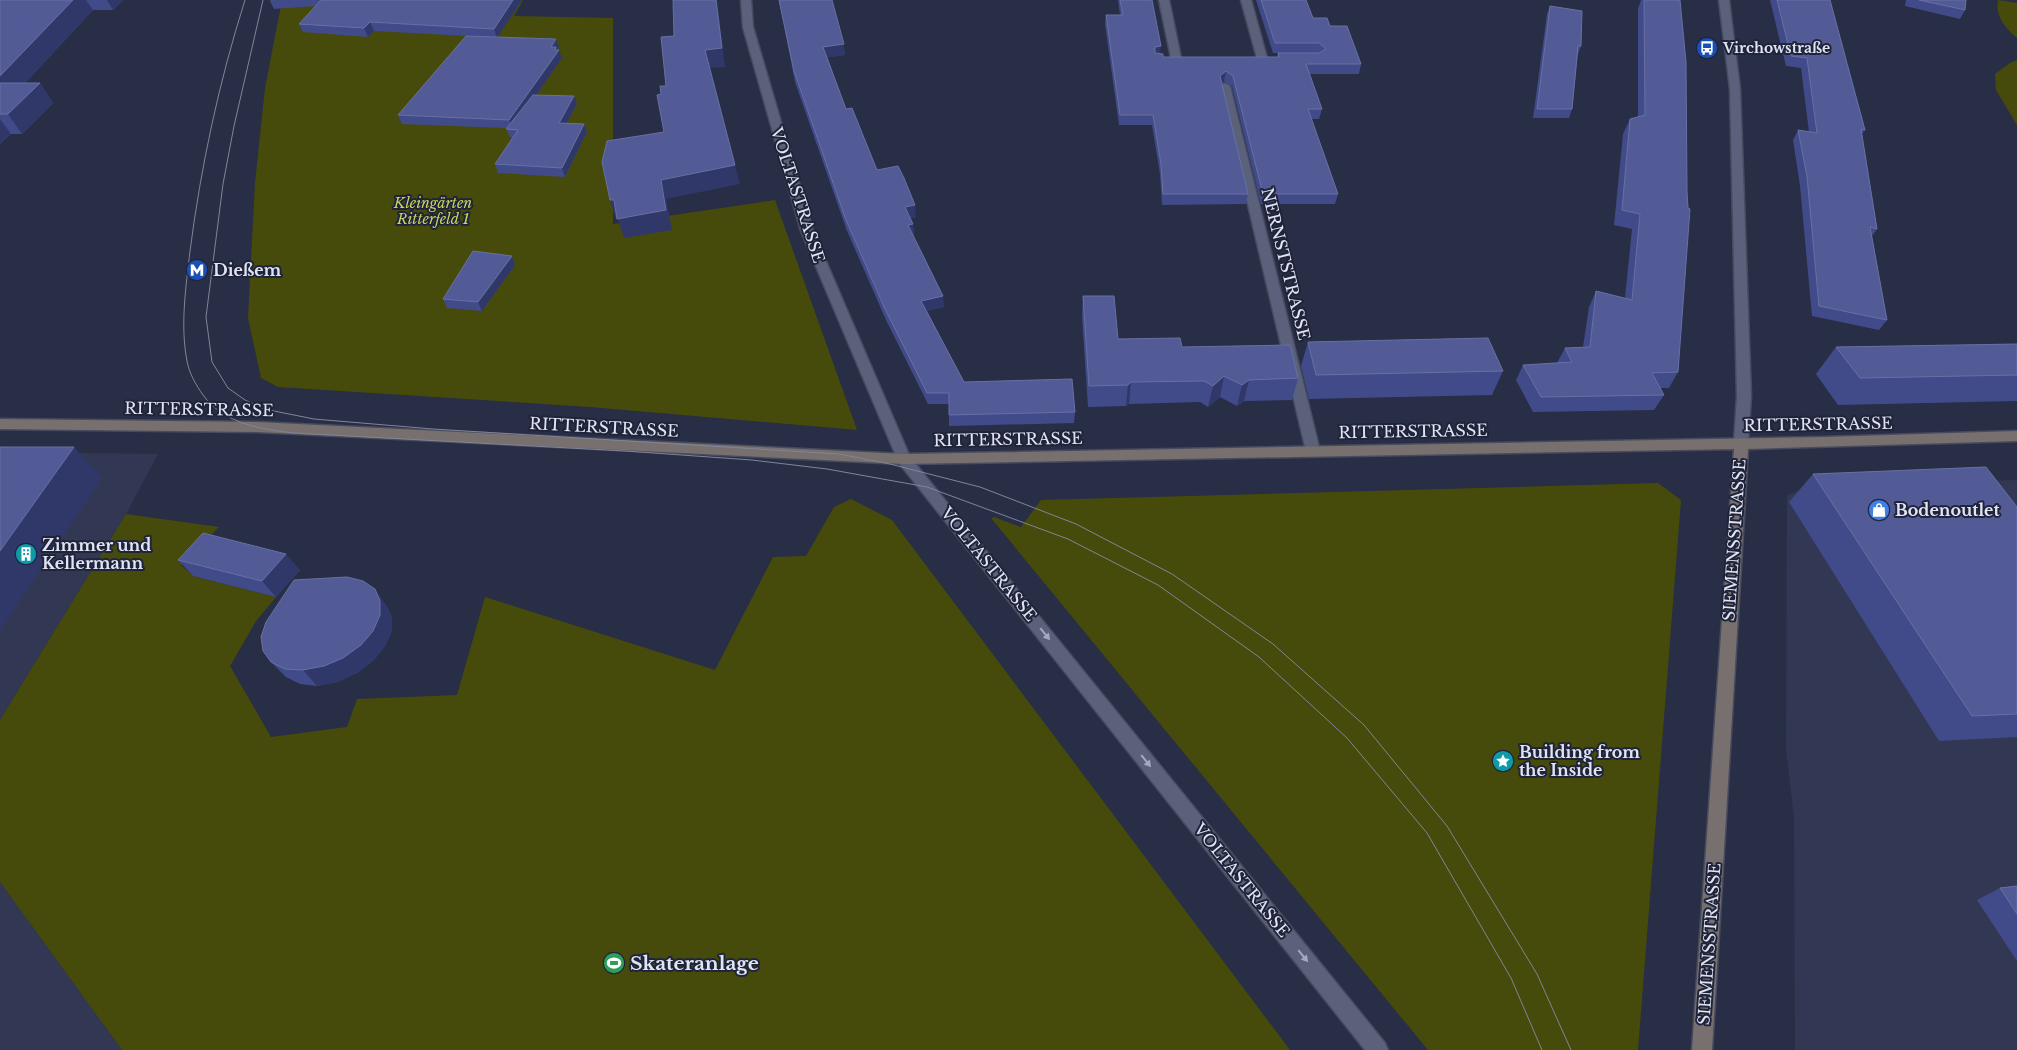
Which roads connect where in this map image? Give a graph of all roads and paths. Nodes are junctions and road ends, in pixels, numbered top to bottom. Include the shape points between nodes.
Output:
1 (746, 0) edge
2 (1164, 0) edge
3 (1246, 0) edge
4 (1724, 0) edge
5 (1176, 58) edge
6 (1262, 58) edge
7 (1225, 86) edge
8 (0, 424) edge
9 (2017, 436) edge
10 (1741, 443) junction
11 (1313, 451) junction
12 (904, 458) junction
13 (1378, 1050) edge
14 (1702, 1050) edge

1 - 12 street, VOLTASTRASSE via 748,27 806,231
2 - 5 street
3 - 6 street
4 - 10 street, SIEMENSSTRASSE via 1735,90 1744,396
7 - 11 street, NERNSTSTRASSE
8 - 12 main road, RITTERSTRASSE via 257,426
9 - 10 main road, RITTERSTRASSE
10 - 11 main road, RITTERSTRASSE
10 - 14 main road, SIEMENSSTRASSE
11 - 12 main road, RITTERSTRASSE
12 -> 13 street, VOLTASTRASSE

